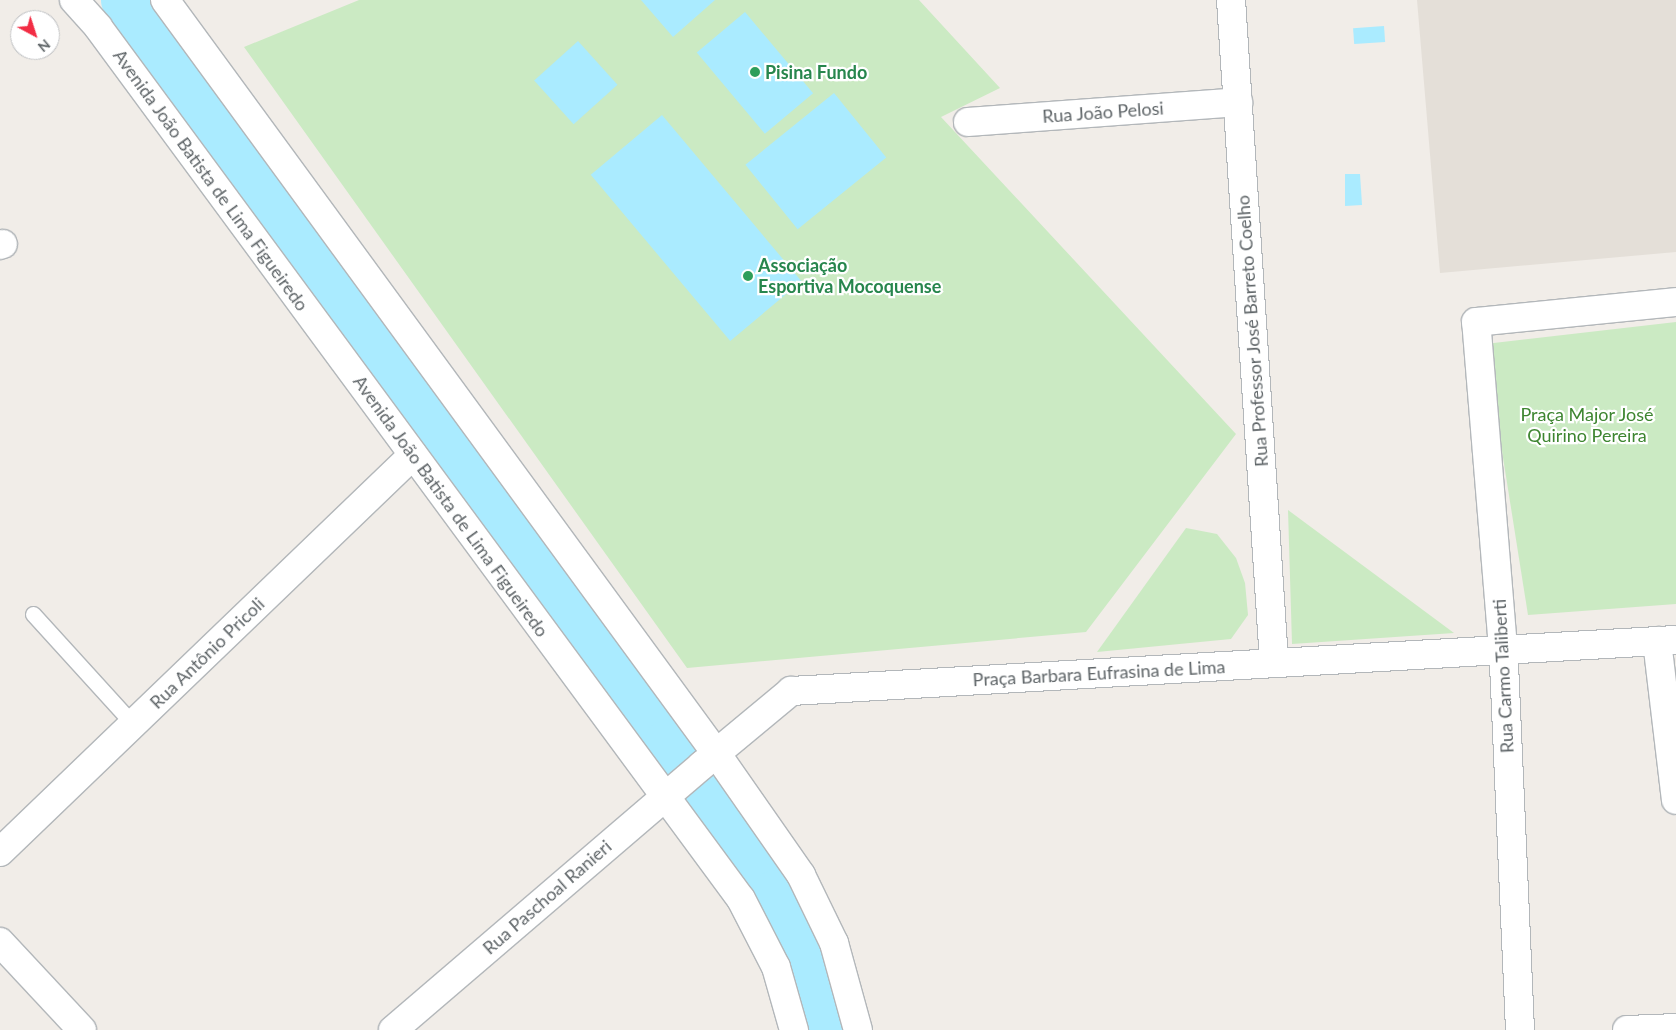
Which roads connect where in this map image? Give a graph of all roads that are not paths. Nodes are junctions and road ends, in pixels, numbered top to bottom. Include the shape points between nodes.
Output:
1 (74, 0) edge
2 (165, 0) edge
3 (186, 0) edge
4 (1231, 0) edge
5 (188, 31) junction
6 (1238, 102) junction
7 (968, 122) dead end
8 (1676, 302) edge
9 (414, 454) junction
10 (33, 614) dead end
11 (1667, 640) edge
12 (1503, 648) junction
13 (1274, 662) junction
14 (132, 724) junction
15 (709, 759) junction
16 (672, 790) junction
17 (1676, 800) edge
18 (0, 852) edge
19 (0, 942) edge
20 (1676, 1028) edge
21 (82, 1030) edge
22 (393, 1030) edge
23 (794, 1030) edge
24 (858, 1030) edge
25 (1520, 1030) edge
26 (1627, 1030) edge

1 - 9 street, Avenida João Batista de Lima Figueiredo via 98,27
2 - 5 street
3 - 5 street
4 - 6 street, Rua Professor José Barreto Coelho
5 - 15 street
6 - 7 street, Rua João Pelosi
6 - 13 street, Rua Professor José Barreto Coelho
8 - 12 street, Rua Carmo Taliberti via 1476,322
9 - 14 street, Rua Antônio Pricoli
9 - 16 street, Avenida João Batista de Lima Figueiredo
10 - 14 lane
11 - 12 street
11 - 17 street
12 - 13 street, Praça Barbara Eufrasina de Lima
12 - 25 street, Rua Carmo Taliberti
13 - 15 street, Praça Barbara Eufrasina de Lima via 791,691
14 - 18 street, Rua Antônio Pricoli
15 - 16 street, Rua Paschoal Ranieri
15 - 24 street via 801,875 834,943
16 - 22 street, Rua Paschoal Ranieri
16 - 23 street, Avenida João Batista de Lima Figueiredo via 741,899 776,968
19 - 21 street
20 - 26 street

